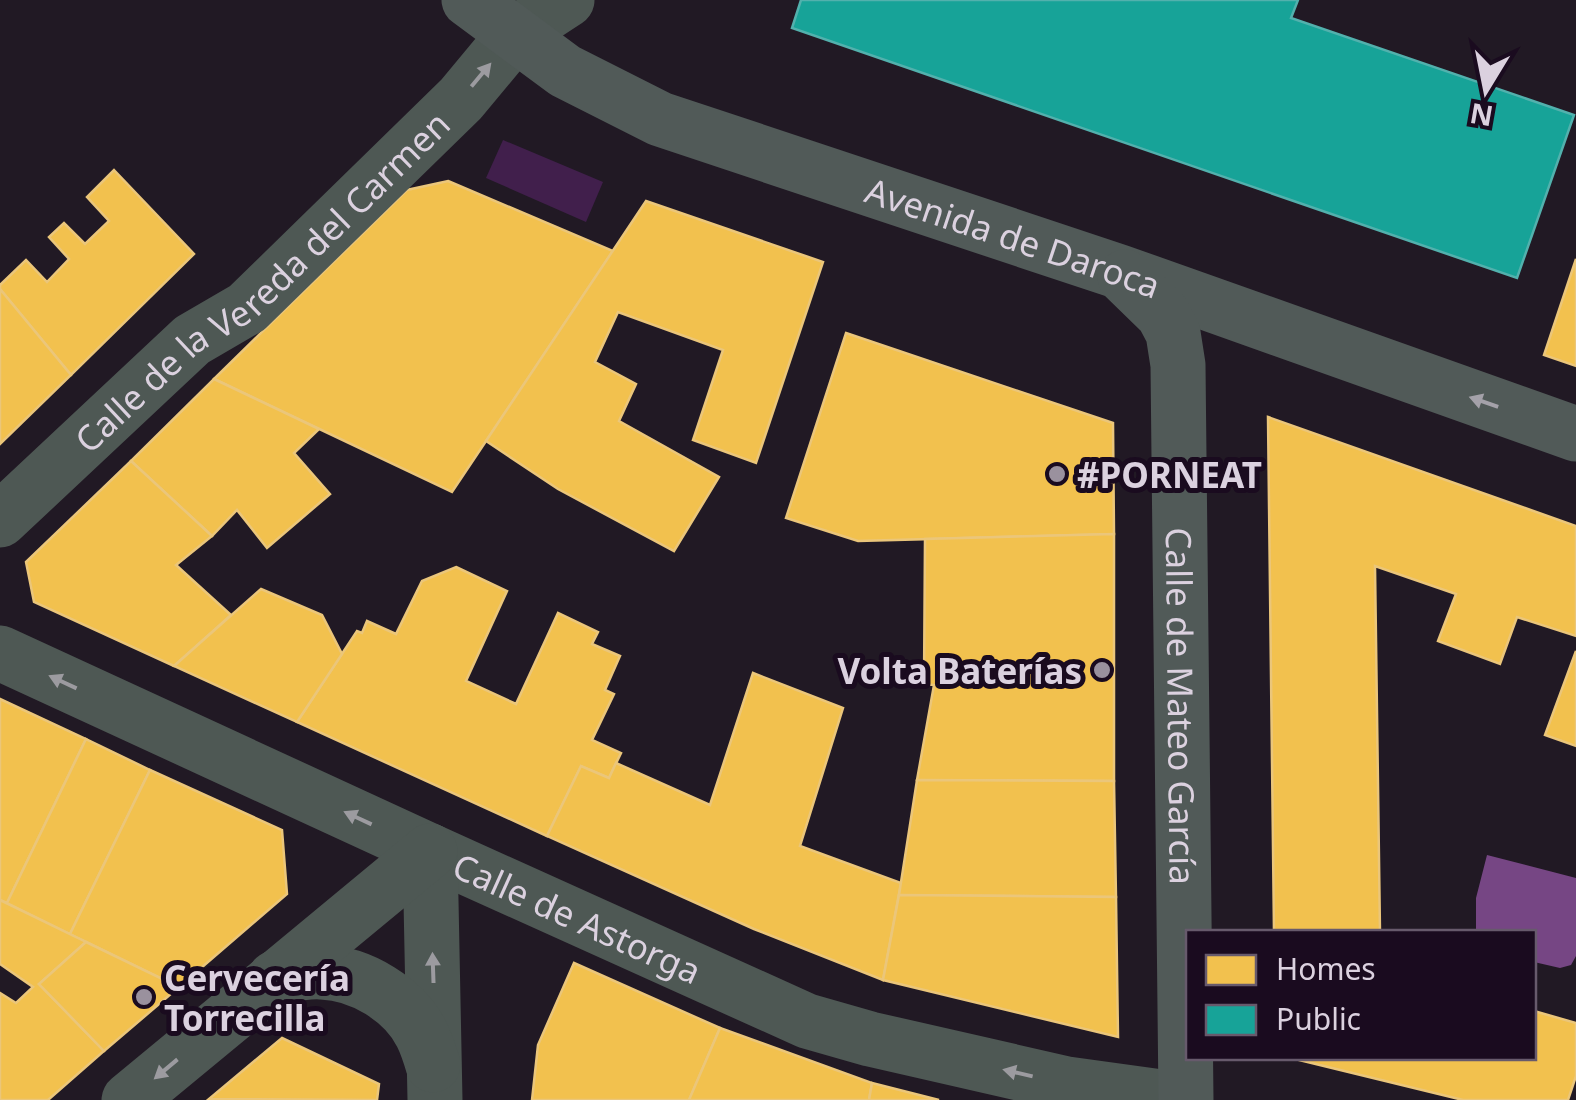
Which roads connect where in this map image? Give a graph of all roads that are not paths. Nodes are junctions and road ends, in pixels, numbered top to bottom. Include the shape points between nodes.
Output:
1 (468, 0) edge
2 (567, 0) edge
3 (516, 34) junction
4 (1120, 272) junction
5 (1290, 334) junction
6 (1178, 433) junction
7 (1576, 434) edge
8 (0, 520) edge
9 (0, 653) edge
10 (430, 852) junction
11 (275, 978) junction
12 (436, 1086) edge
13 (129, 1100) edge
14 (1184, 1100) edge

1 - 3 main road, Avenida de Daroca
2 - 3 street, Calle de la Vereda del Carmen
3 - 4 main road, Avenida de Daroca via 565,72 660,119
8 -> 3 street, Calle de la Vereda del Carmen via 192,340 247,308 461,99
4 - 5 main road, Avenida de Daroca
4 - 6 main road, Calle de Mateo García via 1174,333
5 - 6 main road, Calle de Mateo García via 1245,342 1216,358 1186,400
7 -> 5 main road, Avenida de Daroca
6 - 14 main road, Calle de Mateo García
10 -> 9 street, Calle de Astorga
10 - 11 street
12 -> 10 street
14 -> 10 street, Calle de Astorga via 1067,1084 807,1020
11 - 12 street via 320,971 374,987 422,1033
11 -> 13 street

